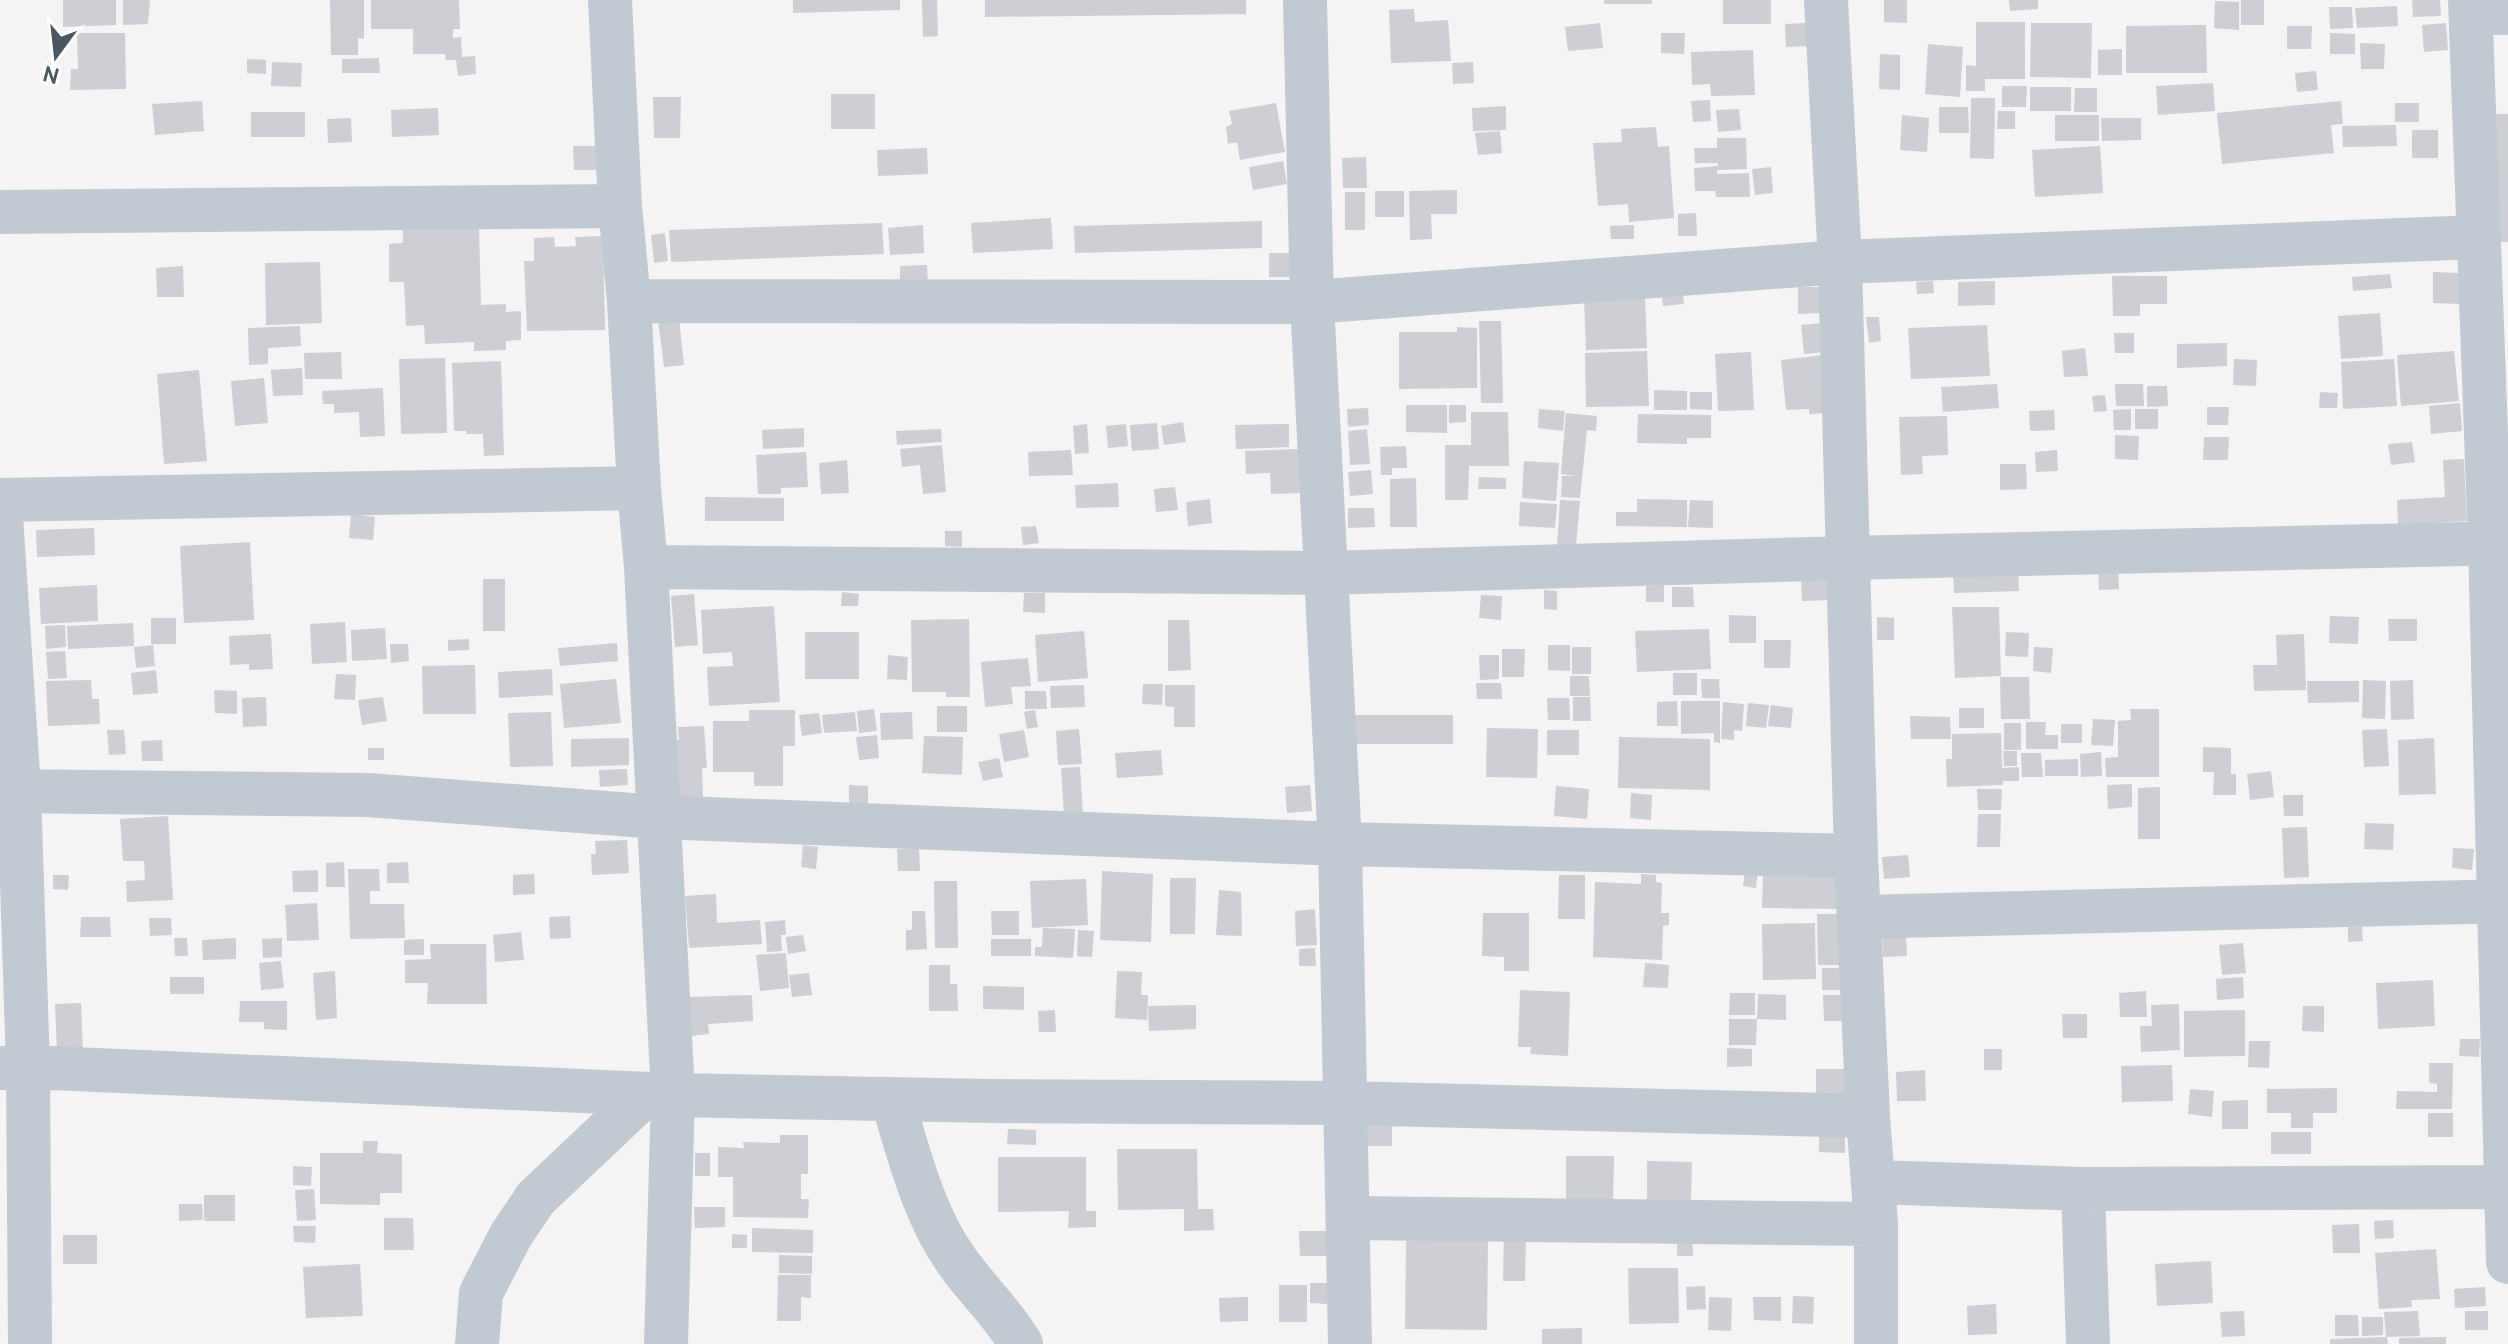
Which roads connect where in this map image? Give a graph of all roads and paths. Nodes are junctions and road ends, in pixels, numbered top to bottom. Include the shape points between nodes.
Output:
1 (610, 0) edge
2 (1305, 0) edge
3 (1826, 0) edge
4 (2483, 9) edge
5 (620, 206) junction
6 (0, 212) edge
7 (2489, 254) edge
8 (1840, 262) junction
9 (629, 301) junction
10 (1312, 302) junction
11 (639, 488) junction
12 (0, 500) edge
13 (2499, 543) edge
14 (1846, 558) junction
15 (646, 567) junction
16 (1324, 573) junction
17 (10, 790) edge
18 (659, 817) junction
19 (1340, 844) junction
20 (1856, 856) junction
21 (2504, 901) edge
22 (1859, 917) junction
23 (14, 1068) edge
24 (660, 1095) junction
25 (892, 1099) junction
26 (1343, 1103) junction
27 (1868, 1116) junction
28 (2506, 1187) edge
29 (2083, 1189) junction
30 (1874, 1203) junction
31 (1348, 1218) junction
32 (2508, 1262) edge
33 (30, 1344) edge
34 (477, 1344) edge
35 (666, 1344) edge
36 (1021, 1344) edge
37 (1350, 1344) edge
38 (1876, 1344) edge
39 (2088, 1344) edge

1 - 5 street
2 - 10 street
3 - 8 street
4 - 7 street
5 - 6 street
5 - 9 street
7 - 8 street
7 - 13 street
8 - 10 street
8 - 14 street
9 - 10 street
9 - 11 street
10 - 16 street
11 - 12 street
11 - 15 street
12 - 17 street
13 - 14 street
13 - 21 street
14 - 16 street
14 - 20 street
15 - 16 street
15 - 18 street
16 - 19 street
17 - 18 street via 368,795
17 - 23 street
18 - 19 street
18 - 24 street
19 - 20 street
19 - 26 street
20 - 22 street
21 - 22 street
21 - 28 street
22 - 27 street
23 - 24 street
23 - 33 street
24 - 25 street
24 - 34 street via 536,1198 481,1293
24 - 35 street
25 - 26 street
25 - 36 street via 928,1212 956,1260
26 - 27 street
26 - 31 street
27 - 30 street
28 - 29 street
28 - 32 street
29 - 30 street
29 - 39 street
30 - 31 street
30 - 38 street
31 - 37 street

